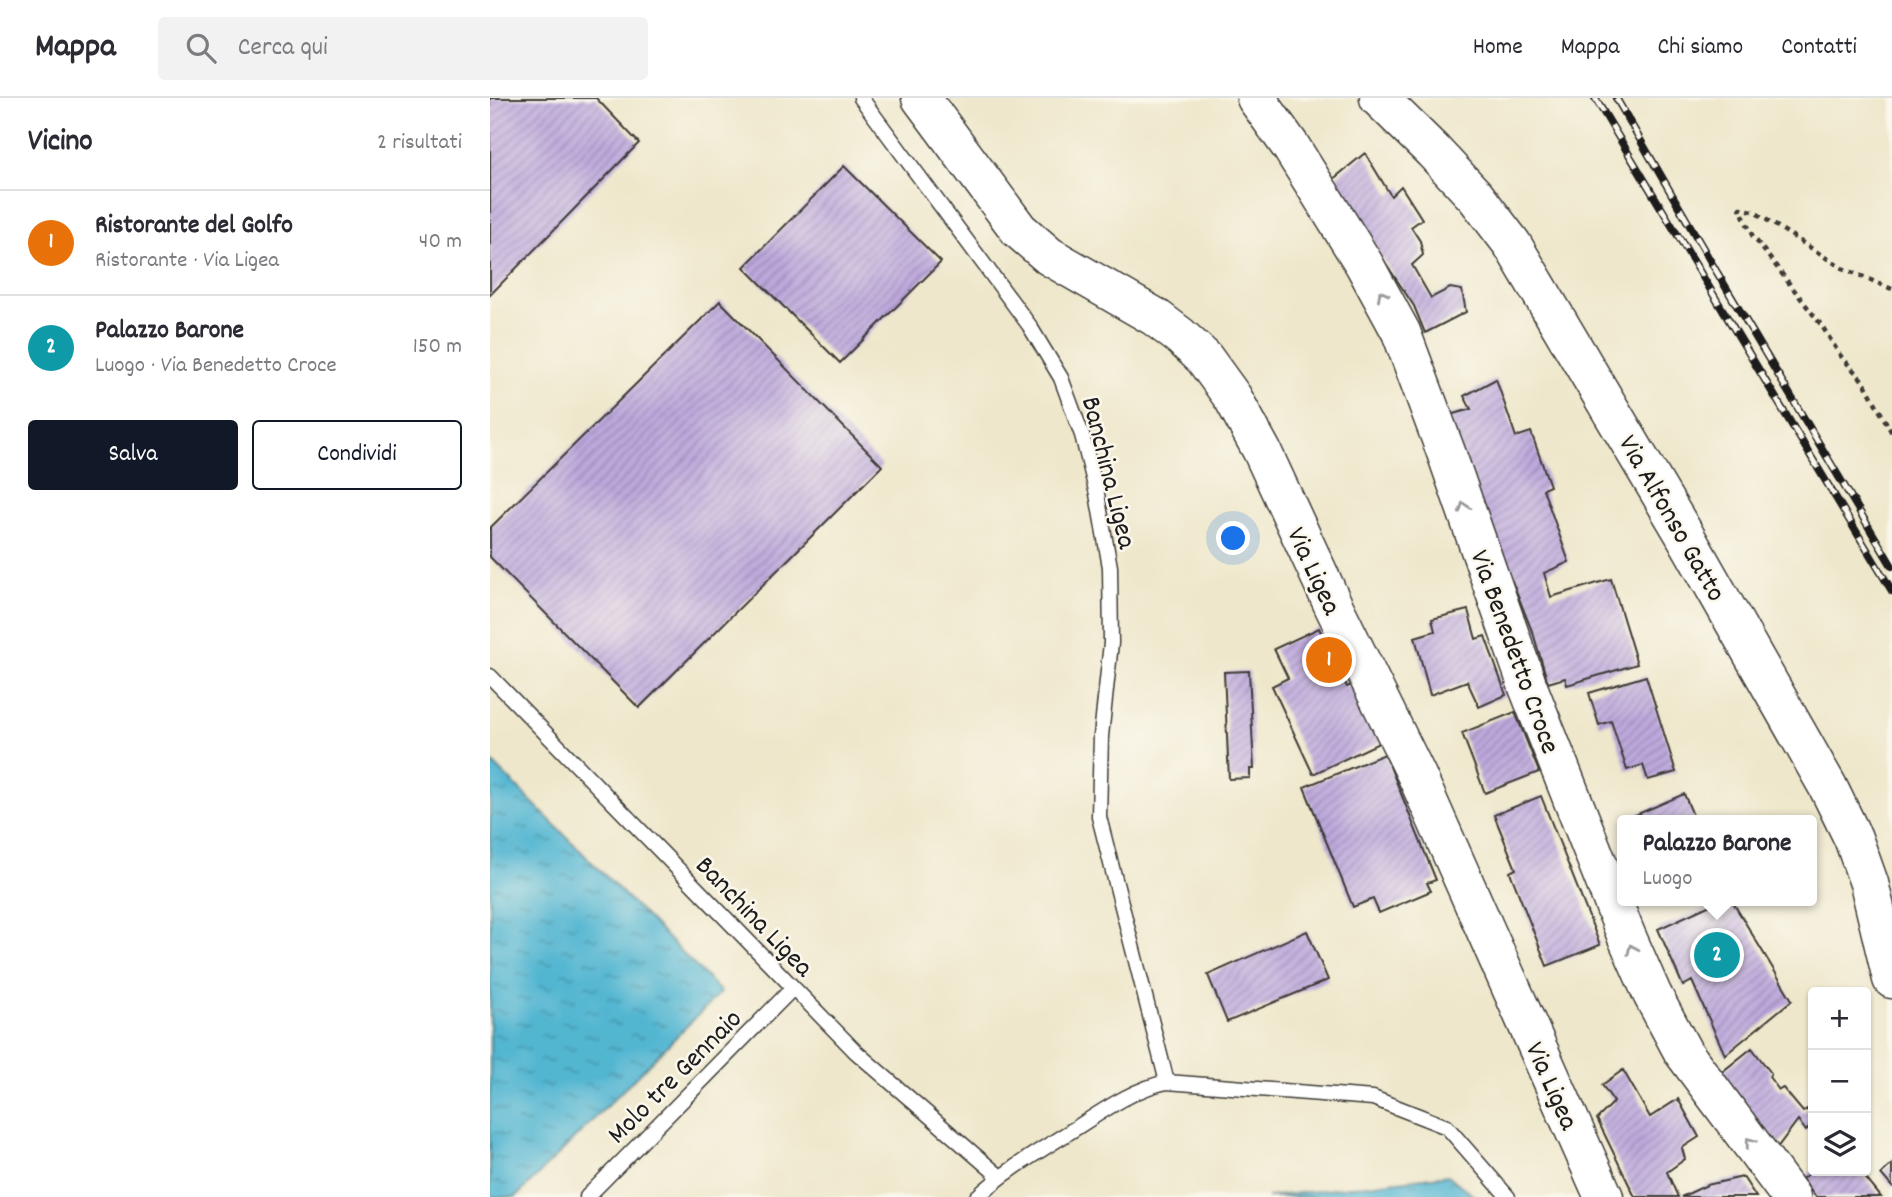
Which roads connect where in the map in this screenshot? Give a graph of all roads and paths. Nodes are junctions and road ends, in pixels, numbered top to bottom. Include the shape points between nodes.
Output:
1 (862, 98) edge
2 (921, 98) edge
3 (1256, 98) edge
4 (1379, 98) edge
5 (1892, 289) edge
6 (1892, 433) edge
7 (490, 676) edge
8 (1892, 979) edge
9 (793, 988) junction
10 (1167, 1082) junction
11 (999, 1176) junction
12 (1601, 1190) edge
13 (587, 1197) edge
14 (977, 1197) edge
15 (1508, 1197) edge
16 (1791, 1197) edge

1 - 10 lane, Banchina Ligea via 1029,325 1061,378 1082,435 1110,567 1111,643 1101,736 1099,817
2 - 12 main road, Via Ligea via 1019,230 1049,256 1181,336 1233,398 1417,776
16 -> 3 main road, Via Benedetto Croce via 1683,1052 1652,994 1528,687 1401,332 1364,264
4 - 8 main road, Via Alfonso Gatto via 1476,197 1512,244 1683,532 1853,838
5 - 6 path via 1842,268 1753,211 1740,208 1752,235 1864,382
7 - 9 lane, Banchina Ligea
9 - 11 lane, Banchina Ligea via 856,1052
9 - 13 lane, Molo tre Gennaio
10 - 11 lane via 1148,1086
10 - 15 lane via 1373,1098 1447,1127
11 - 14 lane

